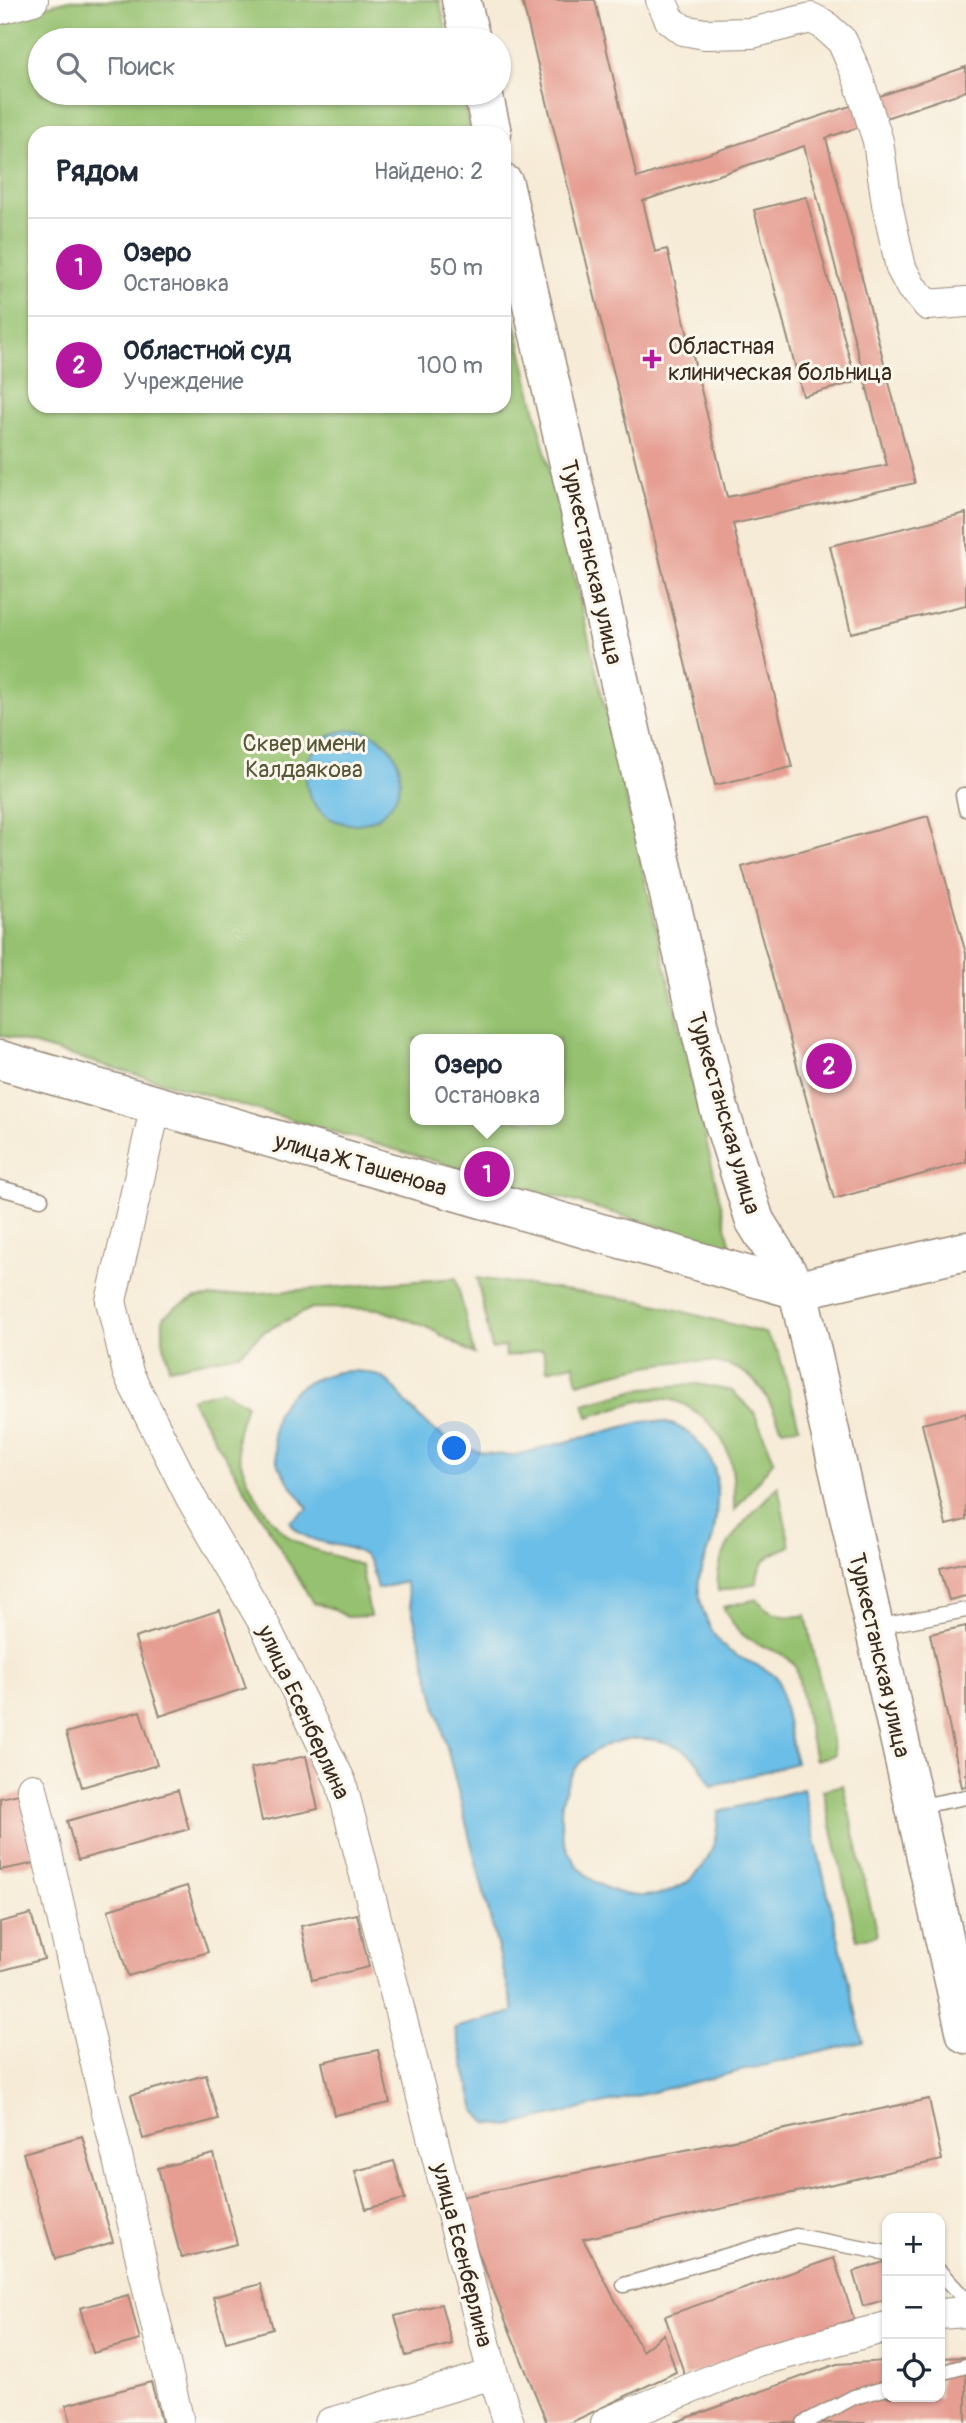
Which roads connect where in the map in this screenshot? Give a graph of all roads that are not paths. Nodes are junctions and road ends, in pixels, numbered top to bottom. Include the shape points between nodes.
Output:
1 (33, 0) edge
2 (461, 0) edge
3 (661, 0) edge
4 (0, 9) edge
5 (468, 28) edge
6 (486, 105) edge
7 (490, 126) edge
8 (511, 214) edge
9 (966, 302) edge
10 (0, 1060) edge
11 (156, 1105) junction
12 (0, 1188) edge
13 (41, 1199) dead end
14 (966, 1251) edge
15 (798, 1290) junction
16 (966, 1610) edge
17 (874, 1628) junction
18 (32, 1788) dead end
19 (966, 1797) edge
20 (915, 1807) junction
21 (966, 2034) edge
22 (882, 2252) edge
23 (944, 2276) edge
24 (624, 2285) dead end
25 (966, 2300) edge
26 (966, 2312) edge
27 (945, 2314) edge
28 (882, 2328) edge
29 (966, 2366) edge
30 (945, 2372) edge
31 (493, 2374) junction
32 (882, 2389) edge
33 (179, 2423) edge
34 (330, 2423) edge
35 (509, 2423) edge
36 (606, 2423) edge
37 (804, 2423) edge

1 - 4 street
2 - 5 street
3 - 9 street via 670,20 682,30 752,33 811,18 842,41 878,141 901,268 928,305
6 - 7 street
8 - 15 street, Туркестанская улица via 718,1105 755,1221
10 - 11 street, улица Ж.Ташенова
11 - 15 street, улица Ж.Ташенова
11 - 31 street, улица Есенберлина via 111,1301 128,1373 191,1498 263,1622 341,1782
12 - 13 lane
14 - 15 street, улица Ж.Ташенова
15 - 17 street, Туркестанская улица
16 - 17 lane
17 - 20 street, Туркестанская улица
18 - 33 street
19 - 20 lane
20 - 21 street, Туркестанская улица
22 - 24 lane via 796,2236
23 - 25 lane
26 - 27 street
28 - 36 street via 758,2361
29 - 30 lane
31 - 34 street
31 - 35 street, улица Есенберлина
32 - 37 lane via 854,2397

